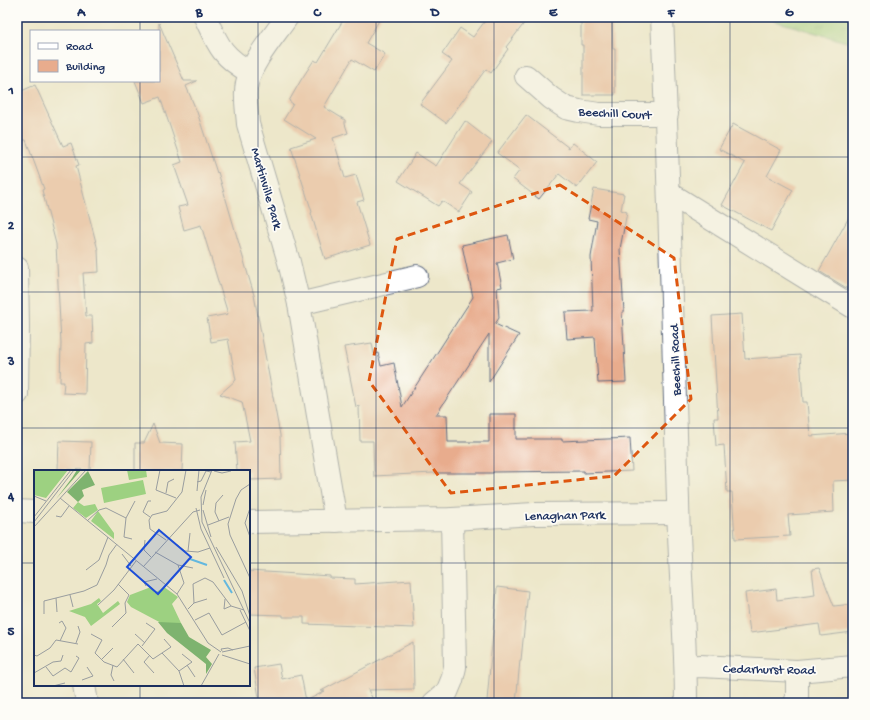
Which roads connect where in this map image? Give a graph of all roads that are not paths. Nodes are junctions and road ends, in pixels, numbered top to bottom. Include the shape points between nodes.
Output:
1 (205, 17) edge
2 (287, 17) edge
3 (662, 17) edge
4 (250, 72) junction
5 (526, 76) dead end
6 (667, 114) junction
7 (669, 193) junction
8 (17, 268) edge
9 (417, 276) dead end
10 (299, 304) junction
11 (853, 307) edge
12 (17, 394) edge
13 (17, 511) edge
14 (34, 512) edge
15 (678, 513) junction
16 (452, 518) junction
17 (336, 521) junction
18 (250, 522) edge
19 (853, 666) edge
20 (686, 667) junction
21 (797, 672) junction
22 (84, 686) edge
23 (87, 703) edge
24 (434, 703) edge
25 (686, 703) edge
26 (795, 703) edge

1 - 4 street via 218,45 227,57
2 - 4 street, Martinville Park
3 - 6 street, Beechill Road
4 - 10 street, Martinville Park via 246,85 248,124
5 - 6 street, Beechill Court via 566,108 599,114
6 - 7 street, Beechill Road
7 - 11 street
7 - 15 street, Beechill Road
8 - 12 street
9 - 10 street
10 - 17 street, Martinville Park
13 - 14 street
15 - 16 street, Lenaghan Park via 534,514
15 - 20 street, Beechill Road
16 - 17 street, Lenaghan Park
16 - 24 street via 455,667 447,692
17 - 18 street, Lenaghan Park
19 - 21 street, Cedarhurst Road
20 - 21 street, Cedarhurst Road
20 - 25 street, Beechill Road
21 - 26 street
22 - 23 street

